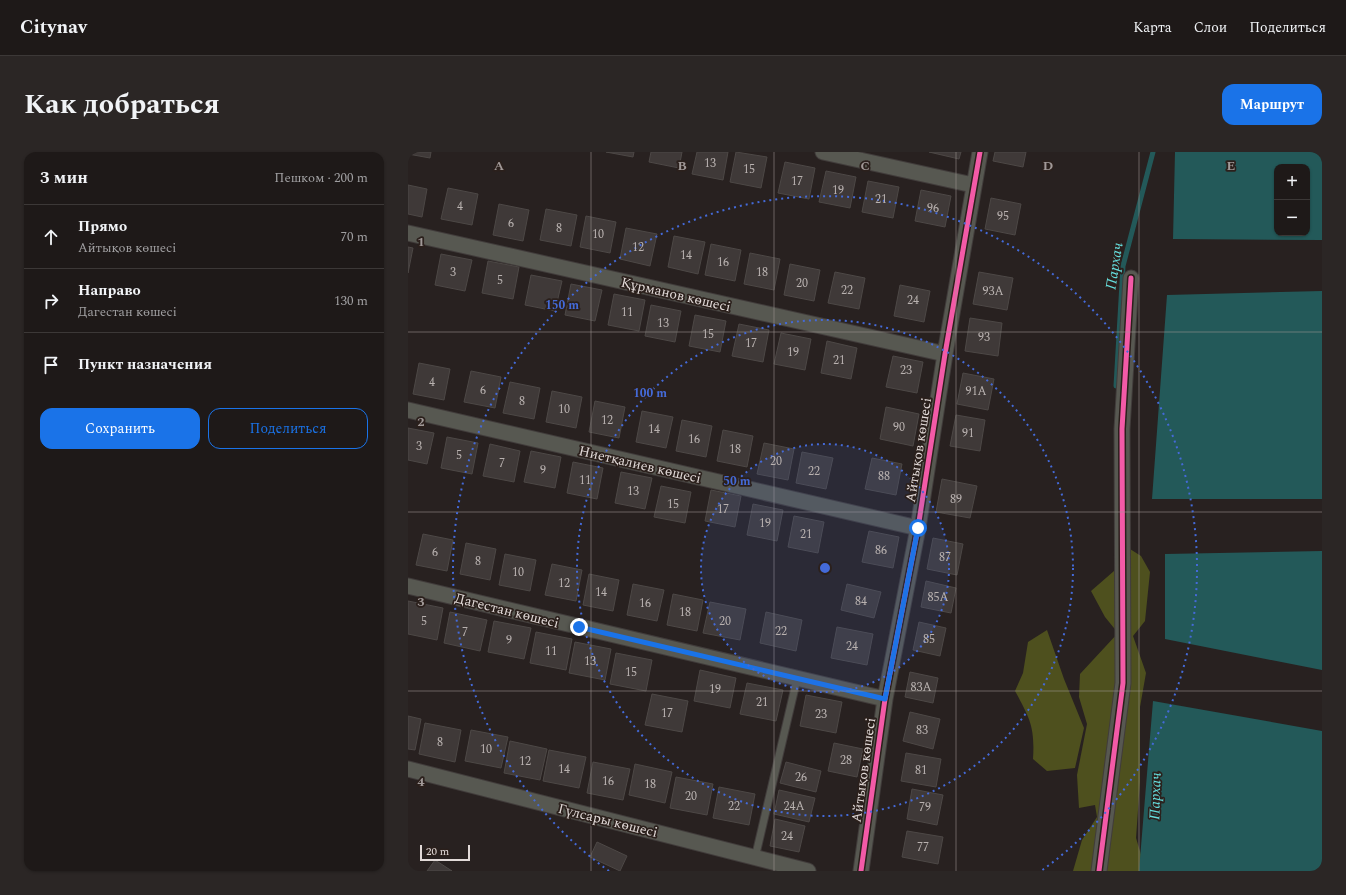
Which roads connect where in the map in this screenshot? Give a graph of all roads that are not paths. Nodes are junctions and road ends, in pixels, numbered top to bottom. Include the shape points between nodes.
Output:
1 (823, 152) edge
2 (980, 152) edge
3 (973, 185) junction
4 (408, 233) edge
5 (1132, 278) dead end
6 (945, 354) junction
7 (408, 410) edge
8 (918, 528) junction
9 (408, 586) edge
10 (797, 679) junction
11 (885, 699) junction
12 (408, 769) edge
13 (755, 858) junction
14 (808, 871) edge
15 (860, 871) edge
16 (1099, 871) edge

1 - 3 street
2 - 3 street, Айтықов көшесі
3 - 6 street, Айтықов көшесі
4 - 6 street, Құрманов көшесі
5 - 16 street via 1122,429 1123,683
6 - 8 street, Айтықов көшесі
7 - 8 street, Ниетқалиев көшесі
8 - 11 street, Айтықов көшесі
9 - 10 street, Дагестан көшесі
10 - 11 street, Дагестан көшесі
10 - 13 lane
11 - 15 street, Айтықов көшесі
12 - 13 street, Гүлсары көшесі
13 - 14 street, Гүлсары көшесі

